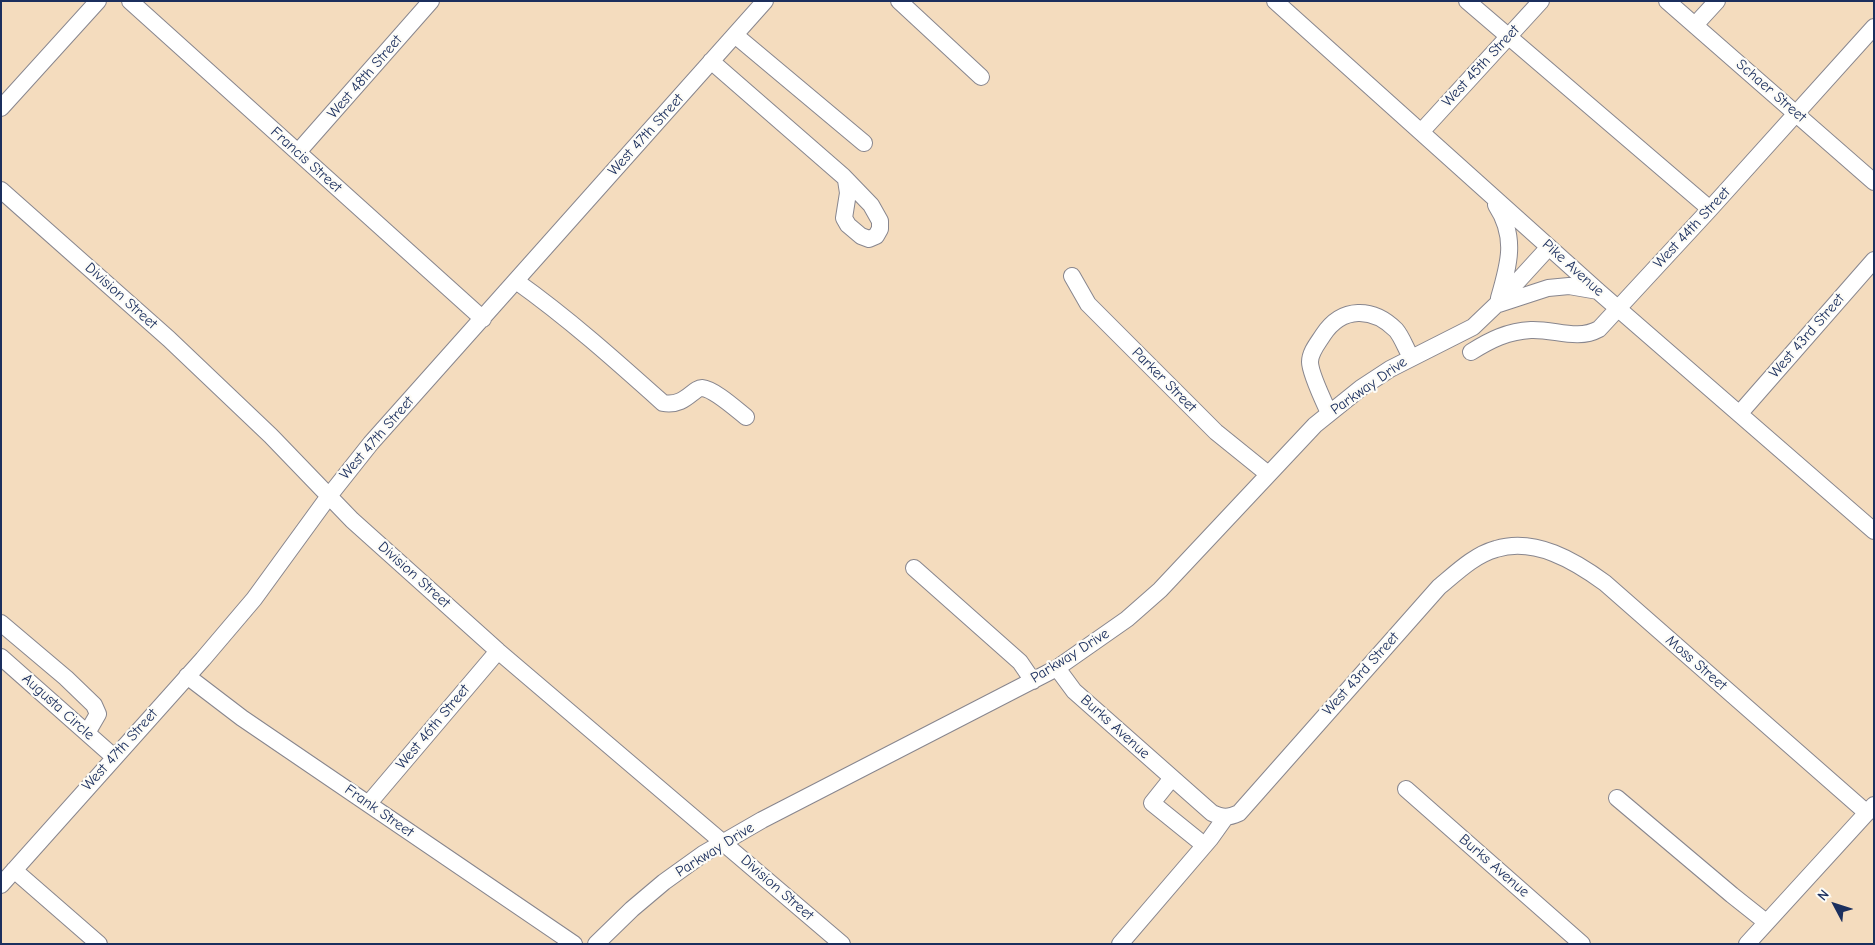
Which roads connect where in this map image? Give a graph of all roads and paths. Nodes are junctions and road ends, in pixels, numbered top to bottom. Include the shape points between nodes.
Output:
1 (98, 1) edge
2 (130, 1) edge
3 (431, 1) edge
4 (765, 1) edge
5 (899, 1) edge
6 (1275, 1) edge
7 (1467, 1) edge
8 (1541, 1) edge
9 (1667, 1) edge
10 (1717, 1) edge
11 (1695, 26) junction
12 (1874, 27) edge
13 (735, 35) junction
14 (1508, 38) junction
15 (711, 61) junction
16 (981, 77) dead end
17 (1, 108) edge
18 (1796, 114) junction
19 (1422, 132) junction
20 (864, 143) dead end
21 (298, 152) junction
22 (846, 180) dead end
23 (1874, 182) edge
24 (1, 190) edge
25 (1487, 192) junction
26 (1710, 209) junction
27 (1549, 247) junction
28 (1874, 260) edge
29 (1072, 276) dead end
30 (516, 281) junction
31 (1598, 292) junction
32 (1496, 305) junction
33 (1618, 308) junction
34 (483, 319) junction
35 (1470, 352) dead end
36 (1411, 357) junction
37 (1329, 413) junction
38 (1740, 413) junction
39 (746, 417) dead end
40 (1268, 474) junction
41 (329, 496) junction
42 (1874, 531) edge
43 (1509, 546) joint
44 (914, 568) dead end
45 (1, 623) edge
46 (498, 651) junction
47 (1, 657) edge
48 (1057, 668) junction
49 (187, 676) junction
50 (1032, 681) junction
51 (87, 733) junction
52 (114, 757) junction
53 (1172, 778) junction
54 (1406, 788) dead end
55 (1617, 798) dead end
56 (368, 803) junction
57 (1870, 809) edge
58 (1225, 818) junction
59 (724, 842) junction
60 (1204, 845) junction
61 (14, 870) junction
62 (1, 885) edge
63 (1766, 922) junction
64 (99, 944) edge
65 (574, 944) edge
66 (596, 944) edge
67 (842, 944) edge
68 (1120, 944) edge
69 (1582, 944) edge
70 (1747, 944) edge

1 - 17 street
2 - 21 street, Francis Street
3 - 21 street, West 48th Street
4 - 13 street, West 47th Street
5 - 16 street
6 - 19 street, Pike Avenue
7 - 14 street
8 - 14 street, West 45th Street
9 - 11 street, Schaer Street
10 - 11 street
11 - 18 street, Schaer Street
12 - 18 street, West 44th Street
13 - 15 street, West 47th Street
13 - 20 street
14 - 19 street, West 45th Street
14 - 26 street
15 - 22 street
15 - 30 street, West 47th Street
18 - 23 street, Schaer Street
18 - 26 street, West 44th Street
19 - 25 street, Pike Avenue
21 - 34 street, Francis Street
24 - 41 street, Division Street via 169,339
25 - 27 street, Pike Avenue
25 - 32 street, Parkway Drive via 1504,218 1510,242 1508,268
26 - 33 street, West 44th Street
27 - 31 street, Pike Avenue
27 - 32 street, Parkway Drive
28 - 38 street, West 43rd Street
29 - 40 street, Parker Street via 1088,304 1216,432
30 - 34 street, West 47th Street
30 - 39 street via 552,306 663,403 682,402 703,388
31 - 32 street, Parkway Drive via 1569,286 1548,288
31 - 33 street, Pike Avenue
32 - 36 street, Parkway Drive via 1473,327
33 - 35 street, West 44th Street via 1591,334 1518,331 1494,338
33 - 38 street, Pike Avenue
34 - 41 street, West 47th Street via 371,443
36 - 37 street, Parkway Drive via 1361,388
36 - 37 street via 1397,331 1384,320 1367,313 1353,312 1340,319 1326,330 1313,350 1310,363
37 - 40 street, Parkway Drive
38 - 42 street, Pike Avenue
40 - 48 street, Parkway Drive via 1160,590 1127,619
41 - 46 street, Division Street
41 - 49 street, West 47th Street via 254,598
43 - 57 street, Moss Street via 1550,552 1591,573
43 - 58 street, West 43rd Street via 1480,556 1439,587 1239,813
44 - 50 street via 1020,662
45 - 51 street via 94,705 98,714
46 - 56 street, West 46th Street
46 - 59 street, Division Street
47 - 51 street, Augusta Circle
48 - 50 street, Parkway Drive
48 - 53 street, Burks Avenue via 1074,691
49 - 52 street, West 47th Street
49 - 56 street, Frank Street via 242,718
50 - 59 street, Parkway Drive
51 - 52 street, Augusta Circle
52 - 61 street, West 47th Street
53 - 58 street, Burks Avenue via 1212,813
53 - 60 street via 1152,804
54 - 69 street, Burks Avenue
55 - 63 street
56 - 65 street, Frank Street
57 - 63 street
58 - 60 street
59 - 66 street, Parkway Drive via 664,882
59 - 67 street, Division Street
60 - 68 street
61 - 62 street, West 47th Street
61 - 64 street
63 - 70 street

